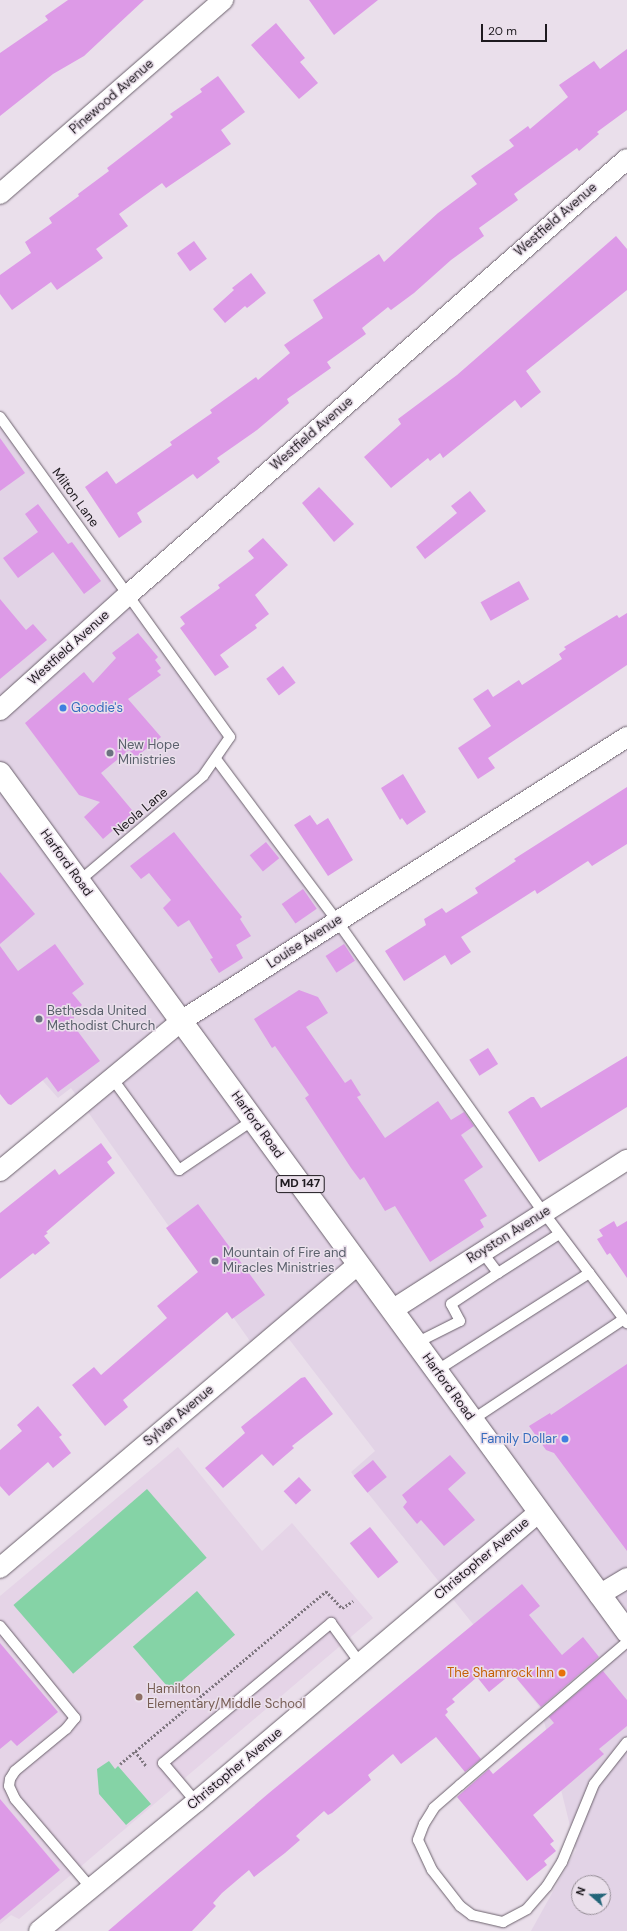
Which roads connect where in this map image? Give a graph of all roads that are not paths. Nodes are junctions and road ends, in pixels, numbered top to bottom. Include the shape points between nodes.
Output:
1 (223, 0) edge
2 (627, 159) edge
3 (0, 194) edge
4 (0, 417) edge
5 (129, 594) junction
6 (0, 710) edge
7 (627, 737) edge
8 (216, 759) junction
9 (0, 773) edge
10 (79, 881) junction
11 (337, 921) junction
12 (181, 1021) junction
13 (112, 1078) junction
14 (253, 1120) junction
15 (627, 1160) edge
16 (0, 1171) edge
17 (544, 1213) junction
18 (559, 1234) junction
19 (482, 1252) junction
20 (358, 1264) junction
21 (498, 1273) junction
22 (589, 1274) junction
23 (392, 1310) junction
24 (625, 1321) edge
25 (416, 1343) junction
26 (436, 1371) junction
27 (472, 1420) junction
28 (538, 1512) junction
29 (0, 1568) edge
30 (627, 1578) edge
31 (599, 1595) junction
32 (0, 1626) edge
33 (627, 1632) edge
34 (627, 1642) edge
35 (360, 1663) junction
36 (627, 1742) edge
37 (196, 1802) junction
38 (91, 1888) junction
39 (39, 1931) edge

1 - 3 street, Pinewood Avenue
2 - 5 street, Westfield Avenue
4 - 5 lane, Milton Lane
5 - 6 street, Westfield Avenue
5 - 8 lane, Milton Lane via 230,737
7 - 11 street, Louise Avenue
8 - 10 lane, Neola Lane via 204,776
8 - 11 lane
9 - 10 main road, Harford Road / MD 147
10 - 12 main road, Harford Road / MD 147
11 - 12 street, Louise Avenue
11 - 17 lane
12 - 13 street, Louise Avenue
12 - 14 main road, Harford Road / MD 147
13 - 14 lane via 179,1170
13 - 16 street, Louise Avenue
14 - 20 main road, Harford Road / MD 147
15 - 17 street, Royston Avenue
17 - 18 lane
17 - 19 street, Royston Avenue
18 - 21 lane
18 - 22 lane
19 - 21 lane
19 - 23 street, Royston Avenue
20 - 23 main road, Harford Road / MD 147
20 - 29 street, Sylvan Avenue
21 - 25 lane via 450,1304 460,1321
22 - 24 lane
22 - 26 lane
23 - 25 main road, Harford Road / MD 147
24 - 27 lane
25 - 26 main road, Harford Road / MD 147
26 - 27 main road, Harford Road / MD 147
27 - 28 main road, Harford Road / MD 147
28 - 31 main road, Harford Road / MD 147
28 - 35 street, Christopher Avenue
30 - 31 street
31 - 33 main road, Harford Road / MD 147
32 - 38 lane via 76,1718 66,1730 15,1771 9,1786 15,1799
34 - 36 lane via 434,1808 418,1840 432,1870 460,1906 472,1915 502,1922 527,1909 562,1862 594,1784
35 - 37 street, Christopher Avenue
35 - 37 lane via 331,1623 163,1763
37 - 38 street, Christopher Avenue
38 - 39 street, Christopher Avenue

